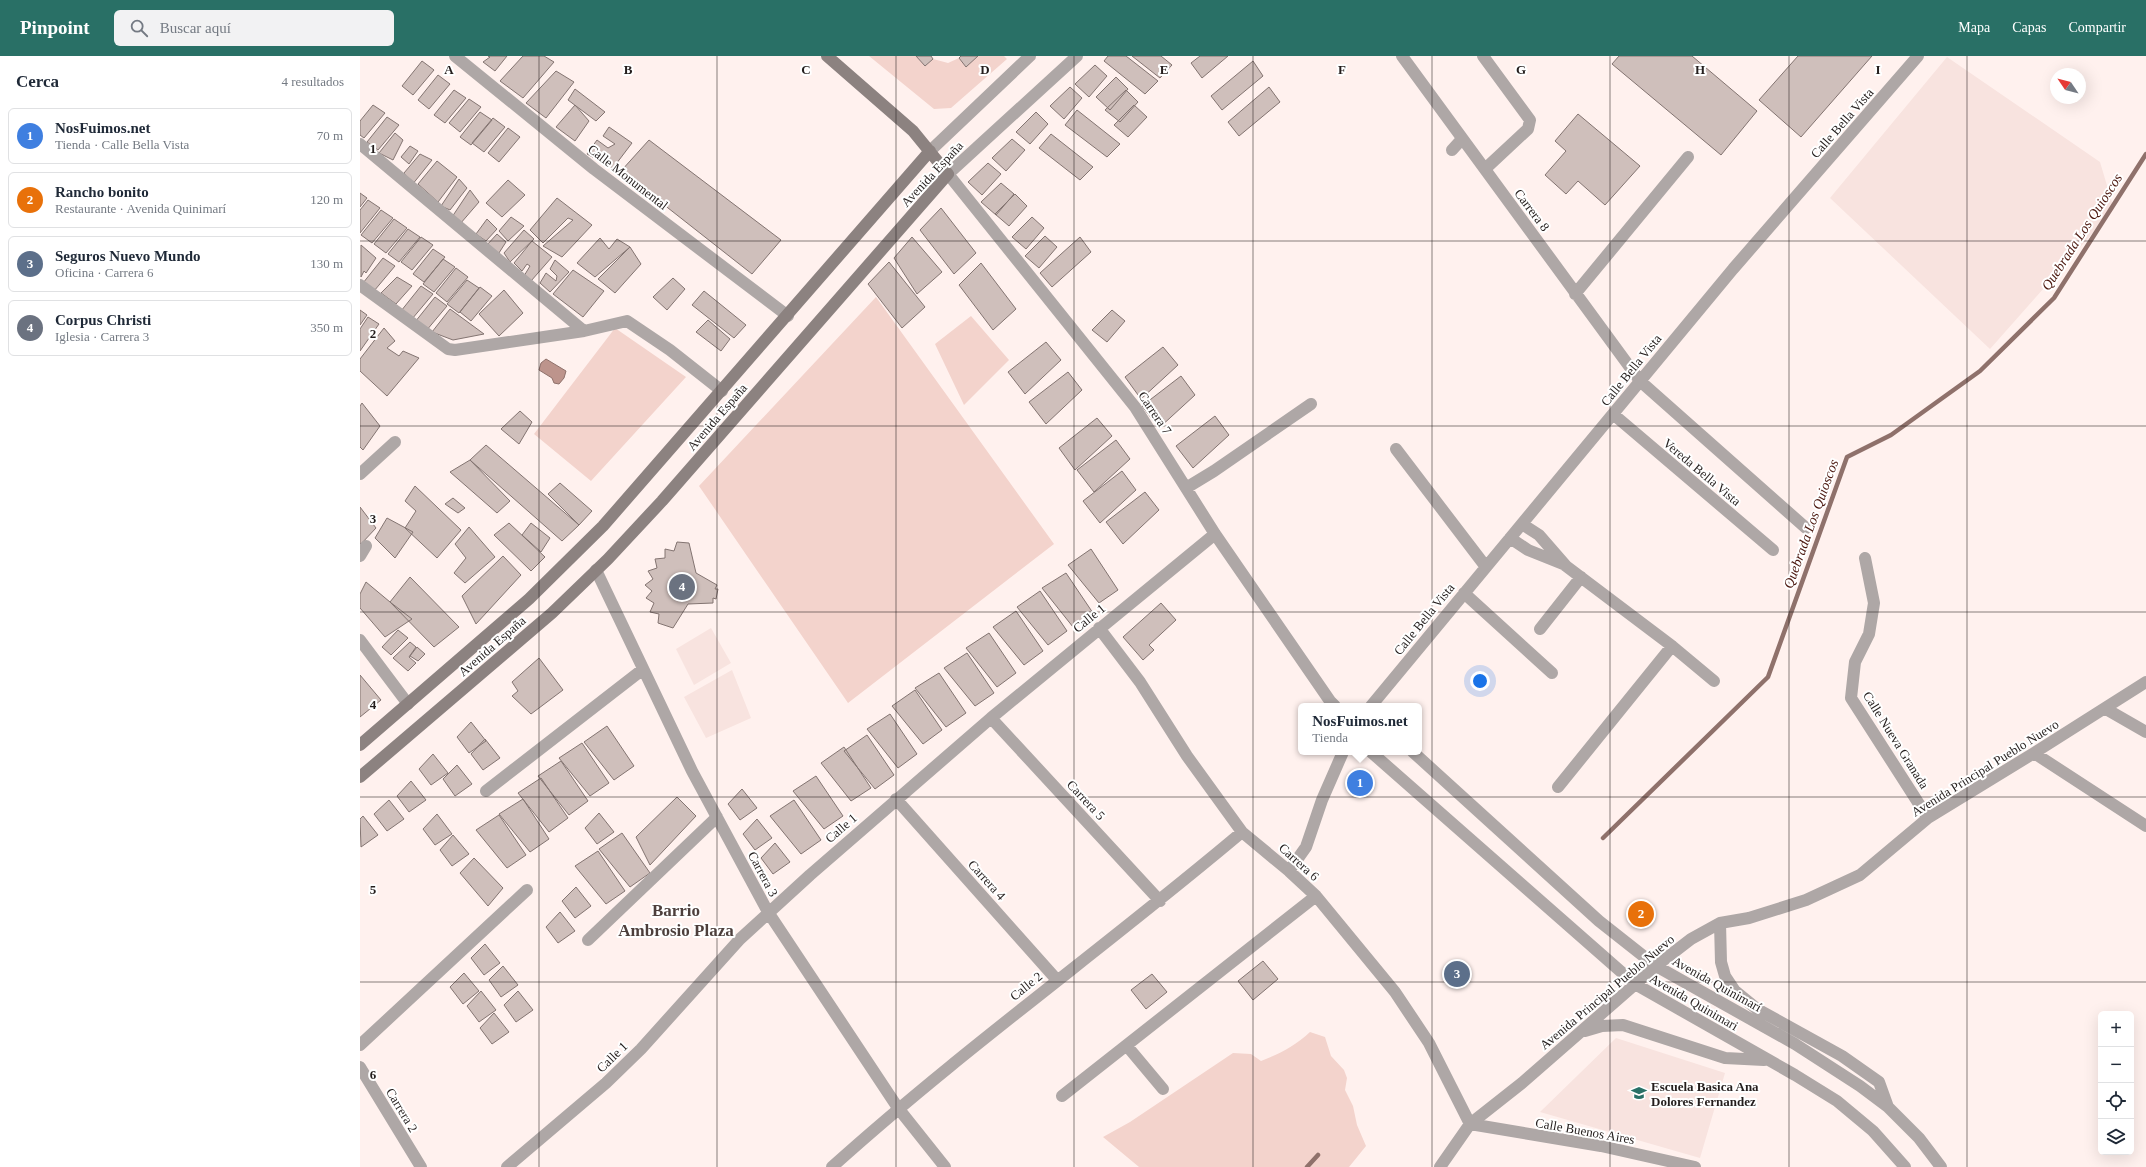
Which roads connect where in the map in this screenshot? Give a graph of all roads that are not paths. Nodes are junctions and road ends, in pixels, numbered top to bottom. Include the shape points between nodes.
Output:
1 (455, 56) edge
2 (827, 56) edge
3 (1030, 56) edge
4 (1077, 56) edge
5 (1402, 56) edge
6 (1483, 56) edge
7 (1918, 56) edge
8 (1462, 139) junction
9 (360, 144) edge
10 (1452, 150) dead end
11 (930, 151) junction
12 (1688, 157) dead end
13 (1485, 169) junction
14 (948, 174) junction
15 (360, 285) edge
16 (1575, 294) junction
17 (788, 316) junction
18 (584, 331) junction
19 (1640, 380) junction
20 (722, 391) junction
21 (1311, 404) dead end
22 (1613, 414) junction
23 (395, 442) dead end
24 (1396, 449) dead end
25 (360, 474) edge
26 (1186, 488) junction
27 (1522, 524) junction
28 (1806, 528) dead end
29 (1215, 534) junction
30 (1510, 538) junction
31 (1773, 550) dead end
32 (1865, 558) dead end
33 (1566, 566) junction
34 (1486, 567) junction
35 (596, 570) junction
36 (1581, 577) junction
37 (1464, 593) junction
38 (1099, 628) junction
39 (1540, 629) dead end
40 (360, 640) edge
41 (1672, 646) junction
42 (642, 670) junction
43 (1552, 673) dead end
44 (1714, 681) dead end
45 (2146, 682) edge
46 (1333, 703) edge
47 (1373, 703) edge
48 (408, 704) junction
49 (2106, 709) junction
50 (991, 718) junction
51 (2146, 732) edge
52 (360, 745) edge
53 (2034, 754) junction
54 (1342, 755) edge
55 (1374, 755) edge
56 (1416, 755) edge
57 (360, 777) edge
58 (1558, 787) dead end
59 (486, 791) dead end
60 (896, 799) junction
61 (717, 817) junction
62 (1928, 818) junction
63 (2146, 826) edge
64 (1242, 832) junction
65 (1289, 871) junction
66 (527, 890) dead end
67 (1316, 896) junction
68 (1160, 901) junction
69 (768, 912) junction
70 (1720, 923) junction
71 (588, 940) dead end
72 (1656, 966) junction
73 (1057, 980) junction
74 (1635, 984) junction
75 (1580, 1033) junction
76 (360, 1045) edge
77 (1127, 1046) junction
78 (1768, 1060) junction
79 (360, 1067) edge
80 (1163, 1089) dead end
81 (1062, 1096) dead end
82 (1888, 1107) junction
83 (898, 1108) junction
84 (1470, 1124) junction
85 (421, 1167) edge
86 (507, 1167) edge
87 (832, 1167) edge
88 (945, 1167) edge
89 (1440, 1167) edge
90 (1695, 1167) edge
91 (1905, 1167) edge
92 (1941, 1167) edge

1 - 17 street, Calle Monumental via 594,169
2 - 11 street, Carrera 7 via 891,110
3 - 11 street, Avenida España
4 - 14 street, Avenida España
5 - 8 street, Carrera 8
6 - 13 street via 1530,120 1528,129
7 - 19 street, Calle Bella Vista
8 - 10 street
8 - 13 street, Carrera 8
9 - 18 street
11 - 14 street, Carrera 7
11 - 17 street, Avenida España
12 - 16 street
13 - 16 street, Carrera 8
14 - 26 street, Carrera 7 via 1135,407
14 - 35 street, Avenida España via 662,501
15 - 18 street via 448,349
16 - 19 street, Carrera 8
17 - 20 street, Avenida España
18 - 20 street via 627,321 670,350
19 - 22 street, Calle Bella Vista
19 - 28 street, Carrera 8
20 - 48 street, Avenida España via 603,526 529,599
21 - 26 street
22 - 27 street, Calle Bella Vista
22 - 31 street, Vereda Bella Vista
23 - 25 street
24 - 34 street
26 - 29 street, Carrera 7
27 - 30 street, Calle Bella Vista
27 - 33 street via 1539,535
29 - 38 street, Calle 1
29 - 46 street, Carrera 7
30 - 33 street via 1528,550
30 - 34 street, Calle Bella Vista
32 - 62 street, Calle Nueva Granada via 1874,603 1869,634 1855,662 1851,698
33 - 36 street
34 - 37 street, Calle Bella Vista
35 - 42 street, Carrera 3
35 - 57 street, Avenida España via 552,613
36 - 39 street
36 - 41 street
37 - 43 street
37 - 47 street, Calle Bella Vista
38 - 50 street, Calle 1
38 - 64 street, Carrera 6 via 1140,682 1187,756
40 - 48 street
41 - 44 street
41 - 58 street
42 - 59 street
42 - 61 street, Carrera 3
45 - 49 street, Avenida Principal Pueblo Nuevo
48 - 52 street, Avenida España
49 - 51 street
49 - 53 street, Avenida Principal Pueblo Nuevo
50 - 60 street, Calle 1
50 - 68 street, Carrera 5
53 - 62 street, Avenida Principal Pueblo Nuevo
53 - 63 street
54 - 65 street via 1322,800 1306,847
55 - 74 street, Avenida Quinimari
56 - 72 street, Avenida Quinimarí via 1599,921
60 - 69 street, Calle 1
60 - 73 street, Carrera 4
61 - 69 street, Carrera 3
61 - 71 street
62 - 70 street, Avenida Principal Pueblo Nuevo via 1860,875 1834,889 1763,913
64 - 65 street, Carrera 6
64 - 68 street, Calle 2
65 - 67 street, Carrera 6
66 - 76 street
67 - 77 street
67 - 84 street, Carrera 6 via 1395,992 1429,1042
68 - 73 street, Calle 2
69 - 83 street, Carrera 3
69 - 86 street, Calle 1 via 740,939 636,1054
70 - 72 street, Avenida Principal Pueblo Nuevo via 1692,939
70 - 82 street via 1721,962 1725,976 1735,991 1757,1009 1842,1056 1879,1082
72 - 74 street, Avenida Principal Pueblo Nuevo
72 - 82 street, Avenida Quinimarí via 1796,1044
73 - 83 street, Calle 2
74 - 75 street, Avenida Principal Pueblo Nuevo
74 - 78 street, Avenida Quinimari
75 - 78 street via 1602,1026 1623,1025 1725,1058
75 - 84 street, Avenida Principal Pueblo Nuevo
77 - 80 street
77 - 81 street
78 - 91 street, Avenida Quinimari via 1837,1101 1873,1131
79 - 85 street, Carrera 2
82 - 92 street, Avenida Quinimarí via 1919,1138
83 - 87 street, Calle 2
83 - 88 street, Carrera 3
84 - 89 street, Avenida Principal Pueblo Nuevo
84 - 90 street, Calle Buenos Aires via 1601,1146

